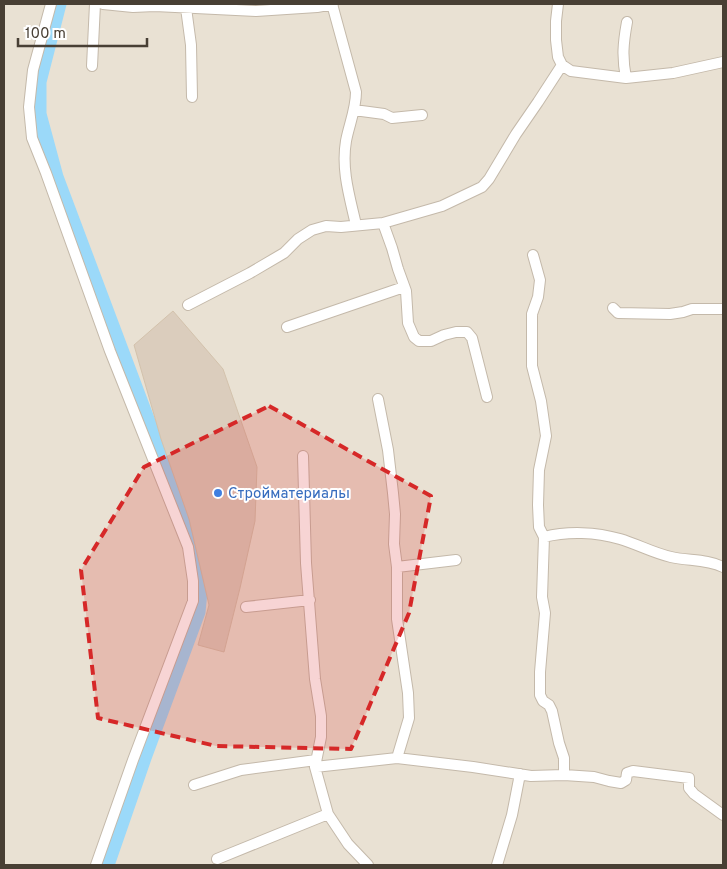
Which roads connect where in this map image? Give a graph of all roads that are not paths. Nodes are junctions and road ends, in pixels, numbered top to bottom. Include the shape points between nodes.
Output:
1 (51, 4) edge
2 (95, 4) edge
3 (103, 4) edge
4 (332, 4) edge
5 (558, 4) edge
6 (186, 8) junction
7 (627, 22) dead end
8 (723, 62) edge
9 (562, 65) junction
10 (92, 66) dead end
11 (626, 78) junction
12 (192, 97) dead end
13 (354, 110) junction
14 (422, 115) dead end
15 (383, 223) junction
16 (356, 225) junction
17 (533, 255) dead end
18 (404, 287) junction
19 (188, 305) dead end
20 (613, 308) dead end
21 (723, 309) edge
22 (287, 327) dead end
23 (487, 397) dead end
24 (378, 399) dead end
25 (303, 456) dead end
26 (544, 537) junction
27 (456, 560) dead end
28 (397, 567) junction
29 (723, 567) edge
30 (310, 600) junction
31 (246, 606) dead end
32 (398, 758) junction
33 (315, 764) junction
34 (520, 774) junction
35 (564, 775) junction
36 (194, 785) dead end
37 (328, 814) junction
38 (723, 815) edge
39 (217, 860) dead end
40 (96, 865) edge
41 (368, 865) edge
42 (497, 865) edge

1 - 40 street via 33,70 29,107 32,138 110,351 188,547 193,581 193,601
2 - 10 street
3 - 6 street
4 - 6 street via 256,11
4 - 13 street via 356,92
5 - 9 street via 556,40
6 - 12 street
7 - 11 street via 623,43
8 - 11 street via 673,73
9 - 11 street via 571,71
9 - 15 street via 482,187 442,206
13 - 14 street via 392,118
13 - 16 street via 346,142 344,169
15 - 16 street
15 - 18 street
16 - 19 street via 312,230 284,253
17 - 26 street via 540,280 532,314 532,366 546,436 539,470 538,505 539,527
18 - 22 street
18 - 23 street via 408,323 419,341 431,342 456,332 466,332 472,338
20 - 21 street via 618,313 670,314 692,309
24 - 28 street via 393,493
25 - 30 street
26 - 29 street via 597,534 682,560 714,562
26 - 35 street via 542,597 545,613 540,696 552,711 564,758
27 - 28 street
28 - 32 street via 397,620 409,718
30 - 31 street
30 - 33 street via 321,716 321,737
32 - 33 street
32 - 34 street
33 - 36 street via 241,770
33 - 37 street
34 - 35 street
34 - 42 street
35 - 38 street via 621,783 633,771 689,778 689,788 694,794
37 - 39 street
37 - 41 street via 348,844

